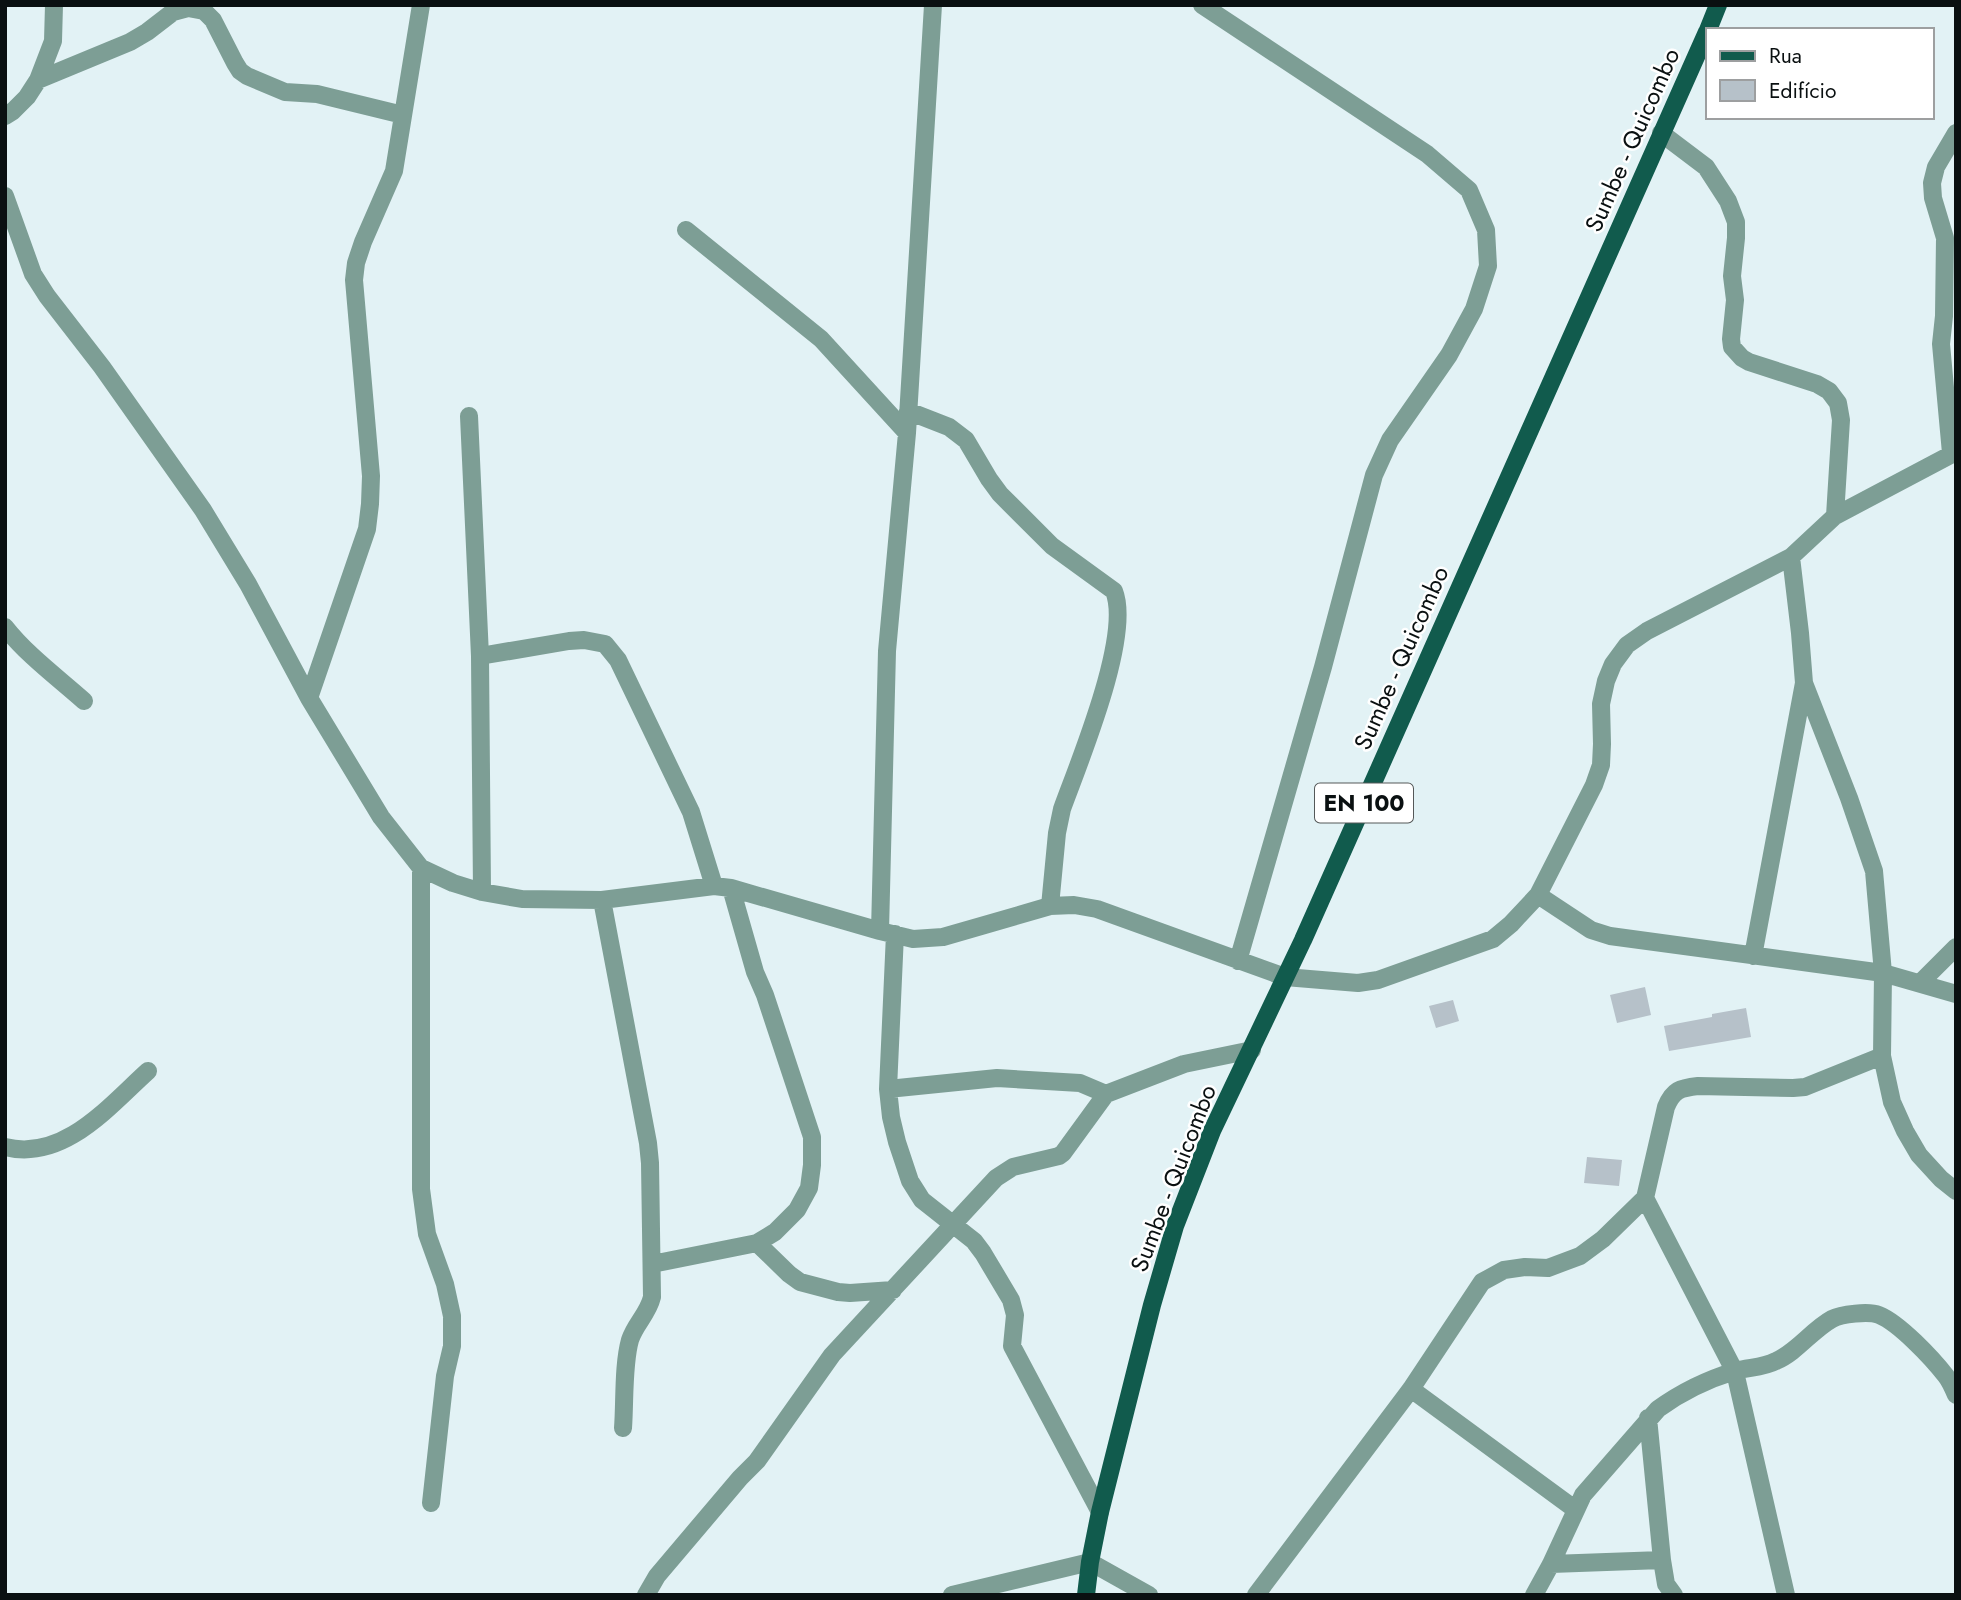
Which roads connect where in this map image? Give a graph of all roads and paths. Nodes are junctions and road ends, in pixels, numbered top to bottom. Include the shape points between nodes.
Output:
1 (54, 5) edge
2 (421, 5) edge
3 (933, 5) edge
4 (1202, 5) edge
5 (1718, 5) edge
6 (1709, 28) edge
7 (1706, 35) edge
8 (38, 80) junction
9 (403, 115) junction
10 (5, 116) edge
11 (1661, 133) junction
12 (1956, 133) edge
13 (5, 196) edge
14 (686, 229) dead end
15 (908, 411) junction
16 (469, 416) dead end
17 (907, 433) junction
18 (1953, 453) edge
19 (1835, 516) junction
20 (1791, 557) junction
21 (5, 626) edge
22 (480, 656) junction
23 (1804, 683) junction
24 (309, 698) junction
25 (83, 701) dead end
26 (421, 868) junction
27 (722, 887) junction
28 (482, 892) junction
29 (1538, 895) junction
30 (602, 900) junction
31 (1050, 906) junction
32 (888, 932) junction
33 (1956, 947) edge
34 (1753, 956) junction
35 (1238, 961) junction
36 (1883, 973) junction
37 (1285, 977) junction
38 (1920, 983) junction
39 (1956, 994) edge
40 (1252, 1050) junction
41 (1882, 1056) junction
42 (148, 1072) dead end
43 (888, 1089) junction
44 (1106, 1094) junction
45 (5, 1147) edge
46 (1956, 1191) edge
47 (1645, 1198) junction
48 (954, 1224) junction
49 (757, 1243) junction
50 (652, 1264) junction
51 (893, 1290) junction
52 (1735, 1371) junction
53 (1411, 1389) junction
54 (1956, 1395) edge
55 (1648, 1418) junction
56 (623, 1428) dead end
57 (431, 1503) dead end
58 (1576, 1510) junction
59 (1100, 1512) junction
60 (1662, 1560) junction
61 (1090, 1562) junction
62 (1551, 1563) junction
63 (646, 1595) edge
64 (952, 1595) edge
65 (1086, 1595) edge
66 (1149, 1595) edge
67 (1256, 1595) edge
68 (1534, 1595) edge
69 (1674, 1595) edge
70 (1786, 1595) edge

1 - 8 street via 53,41
2 - 9 street
3 - 15 street
4 - 35 street via 1427,154 1469,190 1486,230 1488,266 1474,309 1449,355 1390,440 1374,475
5 - 6 main road, Sumbe - Quicombo / EN 100
7 - 11 main road, Sumbe - Quicombo / EN 100
8 - 9 street via 130,42 173,12 188,8 204,11 213,20 234,63 247,76 285,93 317,94
8 - 10 street
9 - 24 street via 394,171 363,242 354,280 371,476 367,528
11 - 19 street via 1706,167 1733,212 1737,230 1732,347 1749,362 1817,384 1838,403
11 - 37 main road, Sumbe - Quicombo / EN 100
12 - 18 street via 1932,183 1945,238 1941,344
13 - 24 street via 33,274 203,510
14 - 17 street via 821,339
15 - 17 street
15 - 31 street via 949,427 966,440 1000,494 1052,546 1114,591 1117,600 1111,665 1062,809
16 - 22 street
17 - 32 street via 887,651
18 - 19 street
19 - 20 street
20 - 23 street
20 - 29 street via 1627,645 1606,681 1601,704 1601,765 1594,785
21 - 25 street via 19,645
22 - 27 street via 569,641 605,644 618,660
22 - 28 street
23 - 34 street
23 - 36 street via 1874,871
24 - 26 street via 382,817
26 - 28 street
26 - 57 street via 421,1189 428,1234 452,1316
27 - 30 street
27 - 32 street
27 - 49 street via 765,995 812,1137 809,1188 797,1210
28 - 30 street via 522,899
29 - 34 street via 1591,930 1610,936
29 - 37 street via 1493,939 1378,980 1358,983
30 - 50 street via 648,1143
31 - 32 street via 943,937 913,939
31 - 35 street via 1097,909
32 - 43 street
33 - 38 street
34 - 36 street
35 - 37 street
36 - 38 street
36 - 41 street
37 - 40 main road, Sumbe - Quicombo / EN 100
38 - 39 street
40 - 44 street via 1184,1064
40 - 59 main road, Sumbe - Quicombo / EN 100 via 1212,1132 1175,1226
41 - 46 street via 1892,1102 1905,1131 1919,1155
41 - 47 street via 1805,1087 1683,1087 1671,1095 1666,1107
42 - 45 street via 68,1138 41,1147
43 - 44 street via 996,1078 1080,1083
43 - 48 street via 891,1117 910,1181 922,1200
44 - 48 street via 1063,1153 1004,1171
47 - 52 street
47 - 53 street via 1580,1256 1548,1268 1504,1270 1482,1282
48 - 51 street
48 - 59 street via 979,1247 1011,1300 1015,1315 1012,1346
49 - 50 street
49 - 51 street via 800,1282 838,1292
50 - 56 street via 650,1305 636,1326 628,1351
51 - 63 street via 832,1355 757,1461 657,1576
52 - 54 street via 1779,1360 1833,1319 1878,1314 1926,1354
52 - 55 street via 1670,1400
52 - 70 street
53 - 58 street
53 - 67 street
55 - 58 street via 1583,1495
55 - 60 street
58 - 62 street
59 - 61 main road, Sumbe - Quicombo / EN 100
60 - 62 street
60 - 69 street via 1666,1584
61 - 64 street
61 - 65 main road, Sumbe - Quicombo / EN 100
61 - 66 street
62 - 68 street

